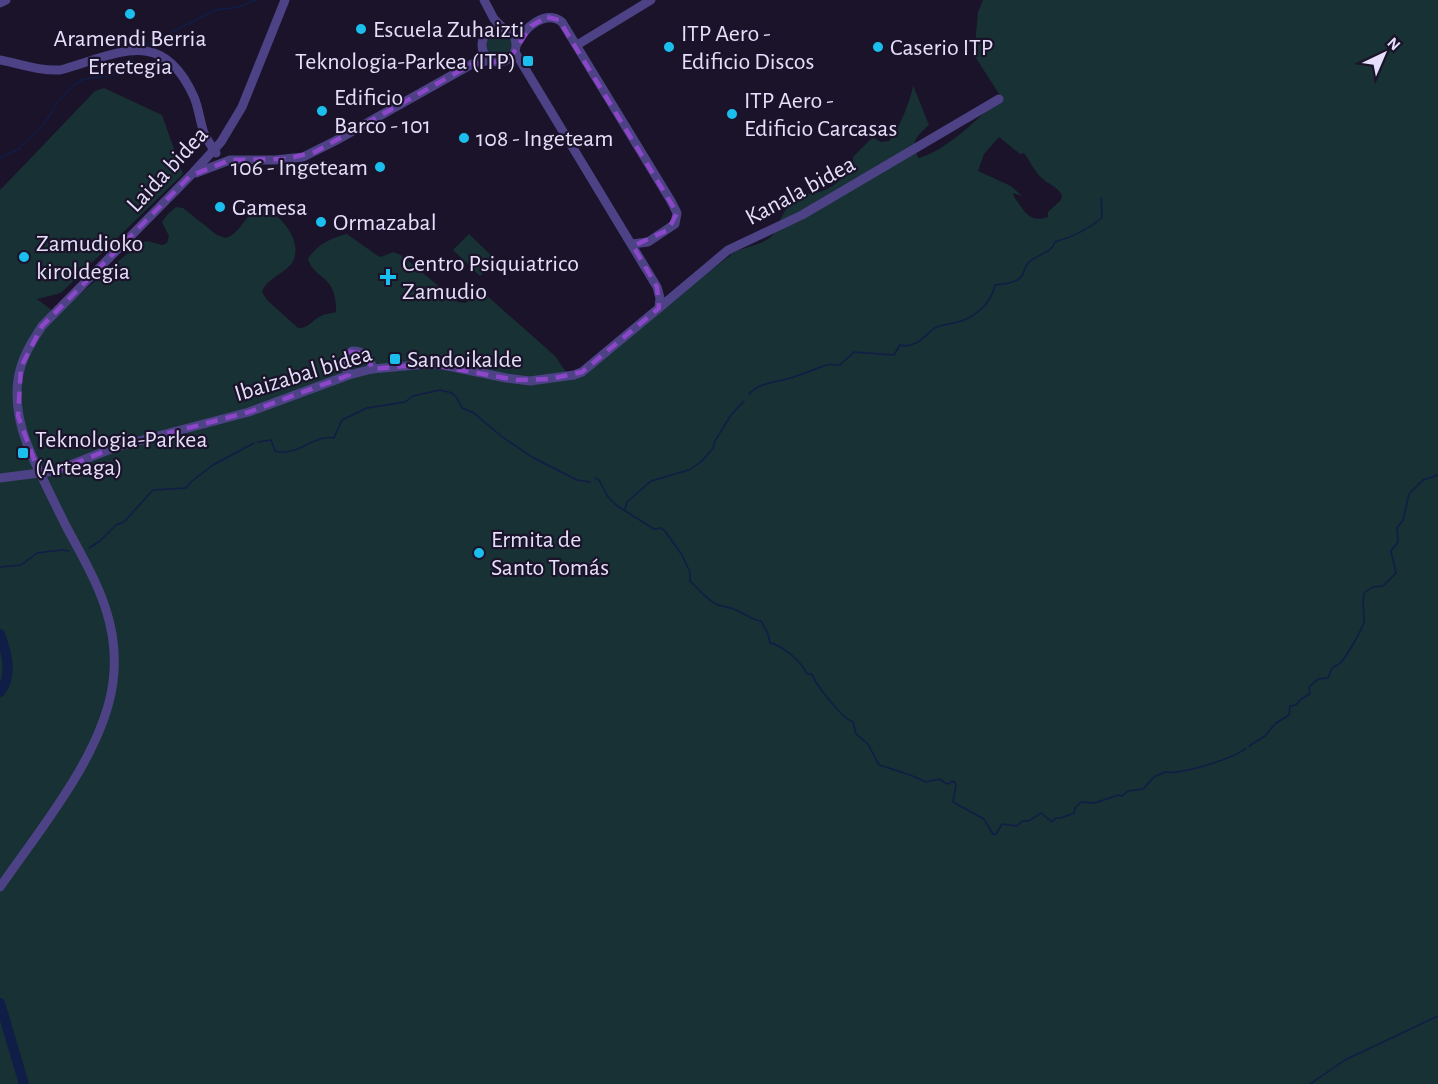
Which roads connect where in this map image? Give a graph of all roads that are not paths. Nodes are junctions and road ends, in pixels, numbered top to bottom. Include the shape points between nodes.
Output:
1 (6, 0) edge
2 (285, 0) edge
3 (651, 0) edge
4 (0, 3) edge
5 (485, 4) edge
6 (531, 26) junction
7 (506, 29) junction
8 (487, 33) junction
9 (577, 45) junction
10 (516, 48) junction
11 (0, 60) edge
12 (490, 60) junction
13 (999, 99) dead end
14 (214, 150) junction
15 (224, 161) junction
16 (190, 176) junction
17 (648, 242) junction
18 (632, 244) junction
19 (638, 255) junction
20 (659, 308) junction
21 (372, 369) junction
22 (349, 375) junction
23 (39, 473) junction
24 (0, 478) edge
25 (0, 887) edge

1 - 4 street
2 - 14 street, Laida bidea via 242,107
3 - 9 street
5 - 7 street
5 - 8 street via 489,17
6 - 7 street
6 - 9 street via 544,18 555,18
6 - 10 street
7 - 8 street
7 - 10 street
8 - 12 street via 482,47
9 - 17 street via 677,213 677,220 668,230
10 - 12 street via 512,57 502,63
10 - 18 street
11 - 14 street via 37,70 60,70 122,51 152,51 166,59 187,84 205,136
12 - 15 street via 472,64 303,157
13 - 20 street, Kanala bidea via 802,215 728,250
14 - 15 street
14 - 16 street, Laida bidea
15 - 16 street
16 - 23 street, Laida bidea via 52,315 26,354 18,380 18,416
17 - 18 street
17 - 19 street
18 - 19 street
19 - 20 street via 657,287
20 - 21 street, Ibaizabal bidea via 574,375 530,381 443,365
21 - 22 street, Ibaizabal bidea
21 - 22 street via 367,354 352,351 345,362
22 - 23 street, Ibaizabal bidea via 249,412 116,447 55,471
23 - 24 street, Ibaizabal bidea
23 - 25 street, Laida bidea via 100,588 110,617 113,681 107,712 87,758

